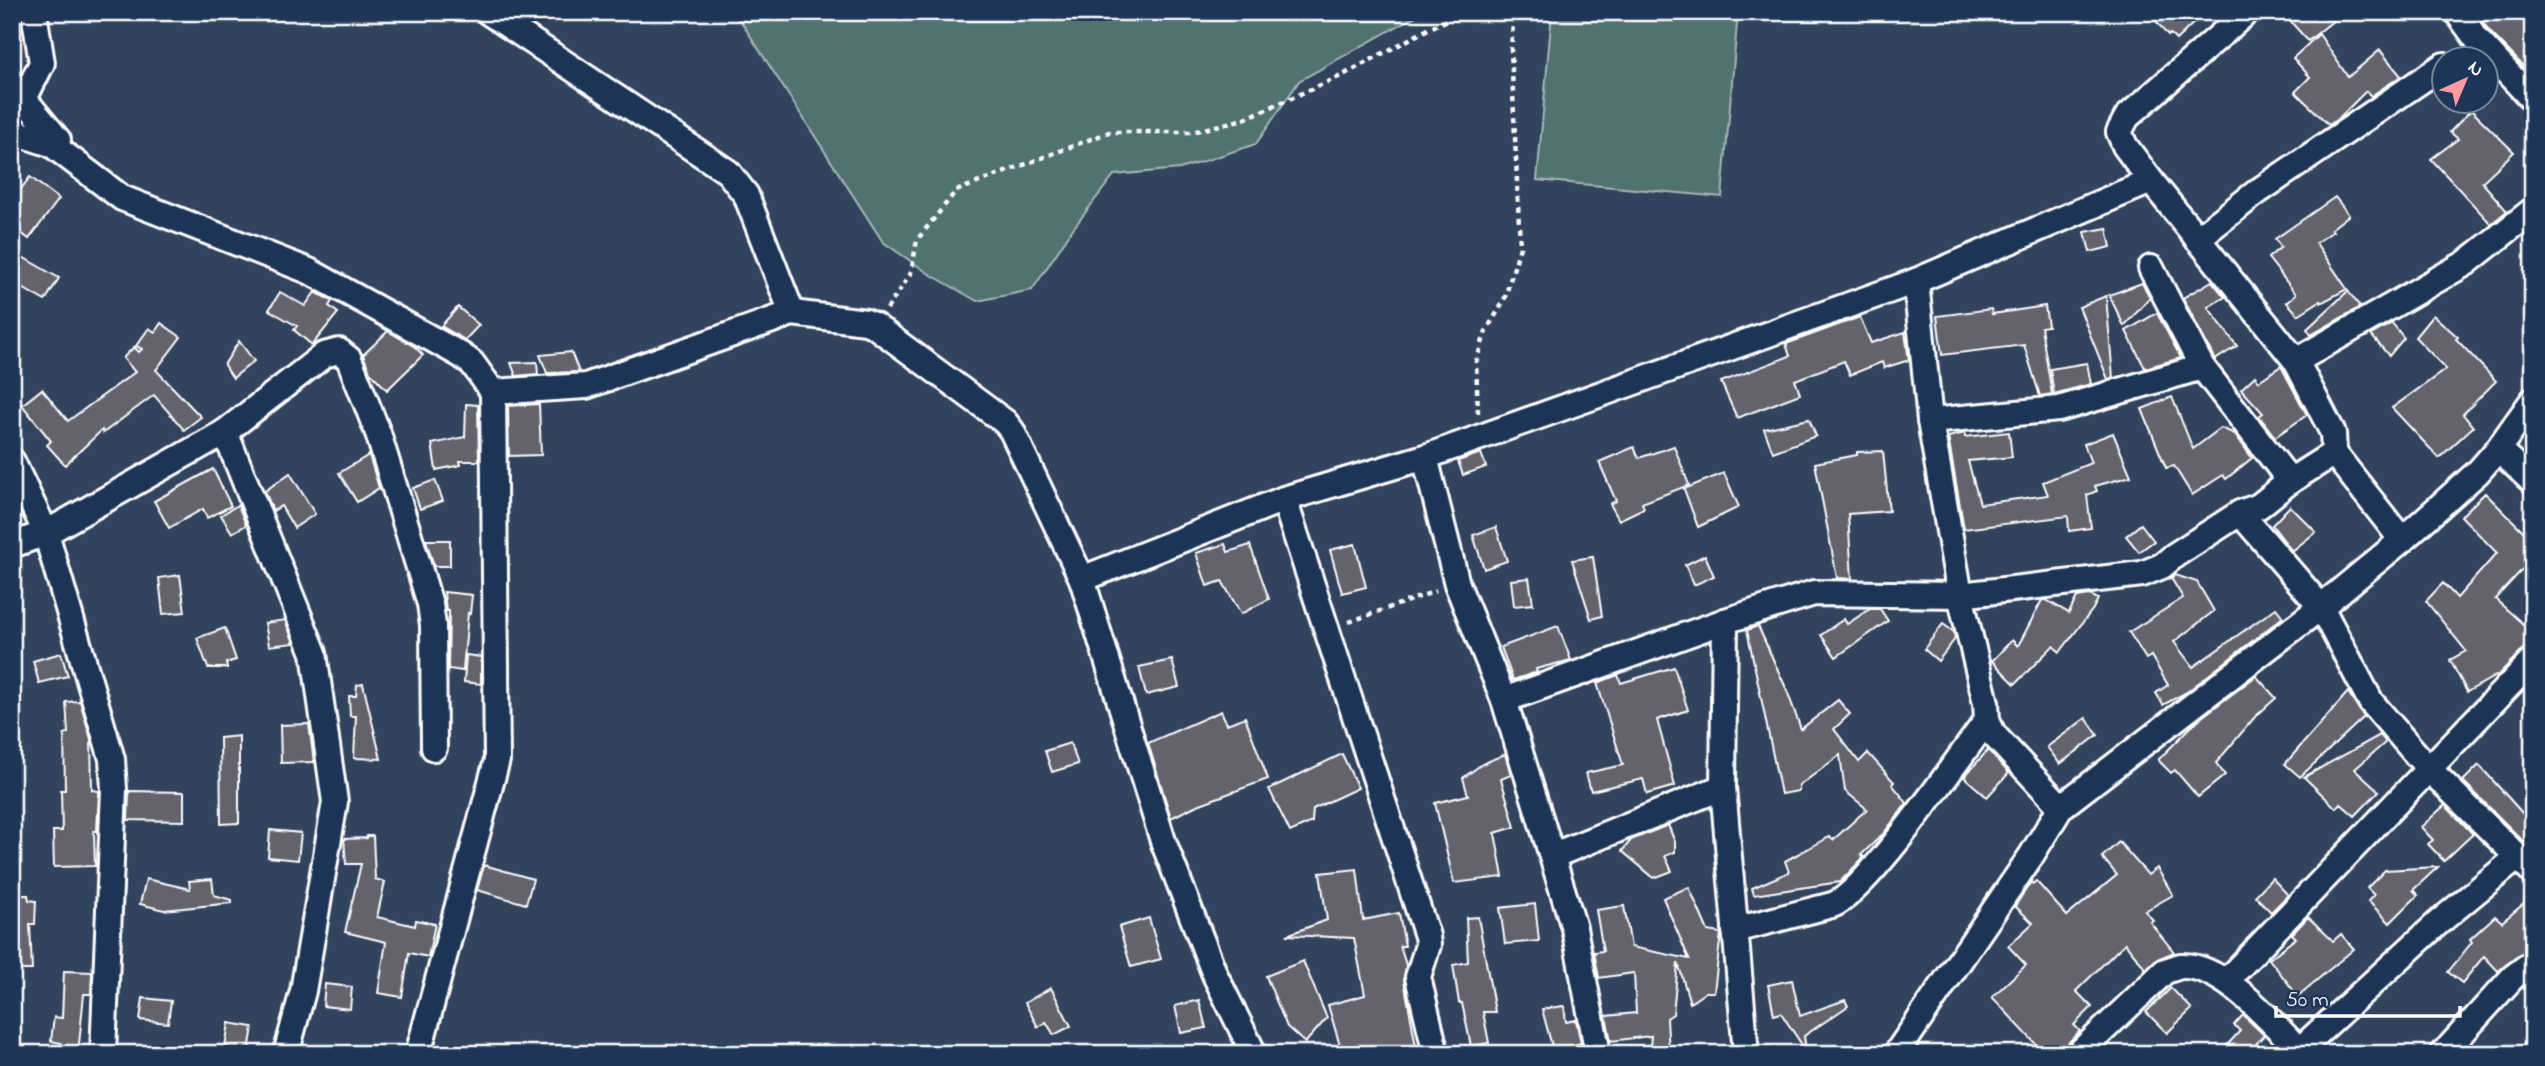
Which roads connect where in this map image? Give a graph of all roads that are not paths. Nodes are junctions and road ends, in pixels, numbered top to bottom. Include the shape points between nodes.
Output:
1 (34, 12) edge
2 (488, 12) edge
3 (2247, 12) edge
4 (2457, 12) edge
5 (2478, 41) junction
6 (2471, 46) edge
7 (2430, 74) edge
8 (2533, 100) edge
9 (12, 131) edge
10 (51, 144) junction
11 (2151, 181) junction
12 (2533, 210) edge
13 (2197, 239) junction
14 (2151, 268) dead end
15 (1916, 281) junction
16 (792, 313) junction
17 (2296, 361) junction
18 (2202, 366) junction
19 (493, 392) junction
20 (2533, 400) edge
21 (1930, 421) junction
22 (225, 432) junction
23 (2498, 449) junction
24 (2334, 453) junction
25 (1425, 457) junction
26 (12, 461) edge
27 (2290, 481) junction
28 (2533, 482) edge
29 (1284, 499) junction
30 (2240, 513) junction
31 (46, 533) junction
32 (2402, 540) junction
33 (12, 545) edge
34 (1082, 579) junction
35 (1960, 595) junction
36 (2321, 607) junction
37 (1725, 621) junction
38 (2533, 660) edge
39 (1504, 699) junction
40 (1987, 720) junction
41 (434, 748) dead end
42 (2429, 769) junction
43 (1723, 787) junction
44 (2061, 807) junction
45 (1552, 856) junction
46 (2526, 865) edge
47 (1735, 930) junction
48 (2533, 962) edge
49 (2226, 981) junction
50 (2297, 1052) edge
51 (103, 1054) edge
52 (286, 1054) edge
53 (418, 1054) edge
54 (1254, 1054) edge
55 (1436, 1054) edge
56 (1598, 1054) edge
57 (1746, 1054) edge
58 (1896, 1054) edge
59 (2078, 1054) edge
60 (2443, 1054) edge

1 - 10 street via 42,63 24,99 58,140
2 - 16 street via 728,172 746,195
3 - 11 street via 2127,117 2119,132
4 - 5 street
5 - 6 street
5 - 8 street
7 - 13 street via 2257,191
9 - 10 street
10 - 19 street via 122,198 309,271 461,355
11 - 13 street
11 - 15 street
12 - 17 street via 2466,263
13 - 17 street
14 - 18 street
15 - 21 street
15 - 25 street
16 - 19 street via 586,386
16 - 34 street via 875,326 1005,422
17 - 24 street via 2333,433
18 - 21 street via 2059,409
18 - 27 street
19 - 53 street via 497,760
20 - 23 street
21 - 35 street
22 - 31 street
22 - 41 street via 324,355 339,351 349,359 378,433 430,604
22 - 52 street via 314,653 335,802 303,991
23 - 28 street
23 - 32 street
24 - 27 street
24 - 32 street
25 - 29 street
25 - 39 street via 1457,584
26 - 31 street
27 - 30 street via 2259,506
29 - 34 street
29 - 55 street via 1428,940 1418,977
30 - 35 street via 2162,566 2142,574
30 - 36 street
31 - 33 street
31 - 51 street via 112,759
32 - 36 street
34 - 54 street via 1163,841 1215,975
35 - 37 street via 1814,593
35 - 40 street
36 - 42 street via 2371,702
36 - 44 street
37 - 39 street
37 - 43 street
38 - 42 street
39 - 45 street
40 - 44 street via 1993,734
40 - 47 street via 1899,837 1846,898 1838,904
42 - 46 street
42 - 49 street
43 - 45 street
43 - 47 street
44 - 58 street
45 - 56 street via 1574,928
46 - 50 street via 2438,923
47 - 57 street
48 - 60 street via 2512,977
49 - 50 street
49 - 59 street via 2181,966 2165,971

